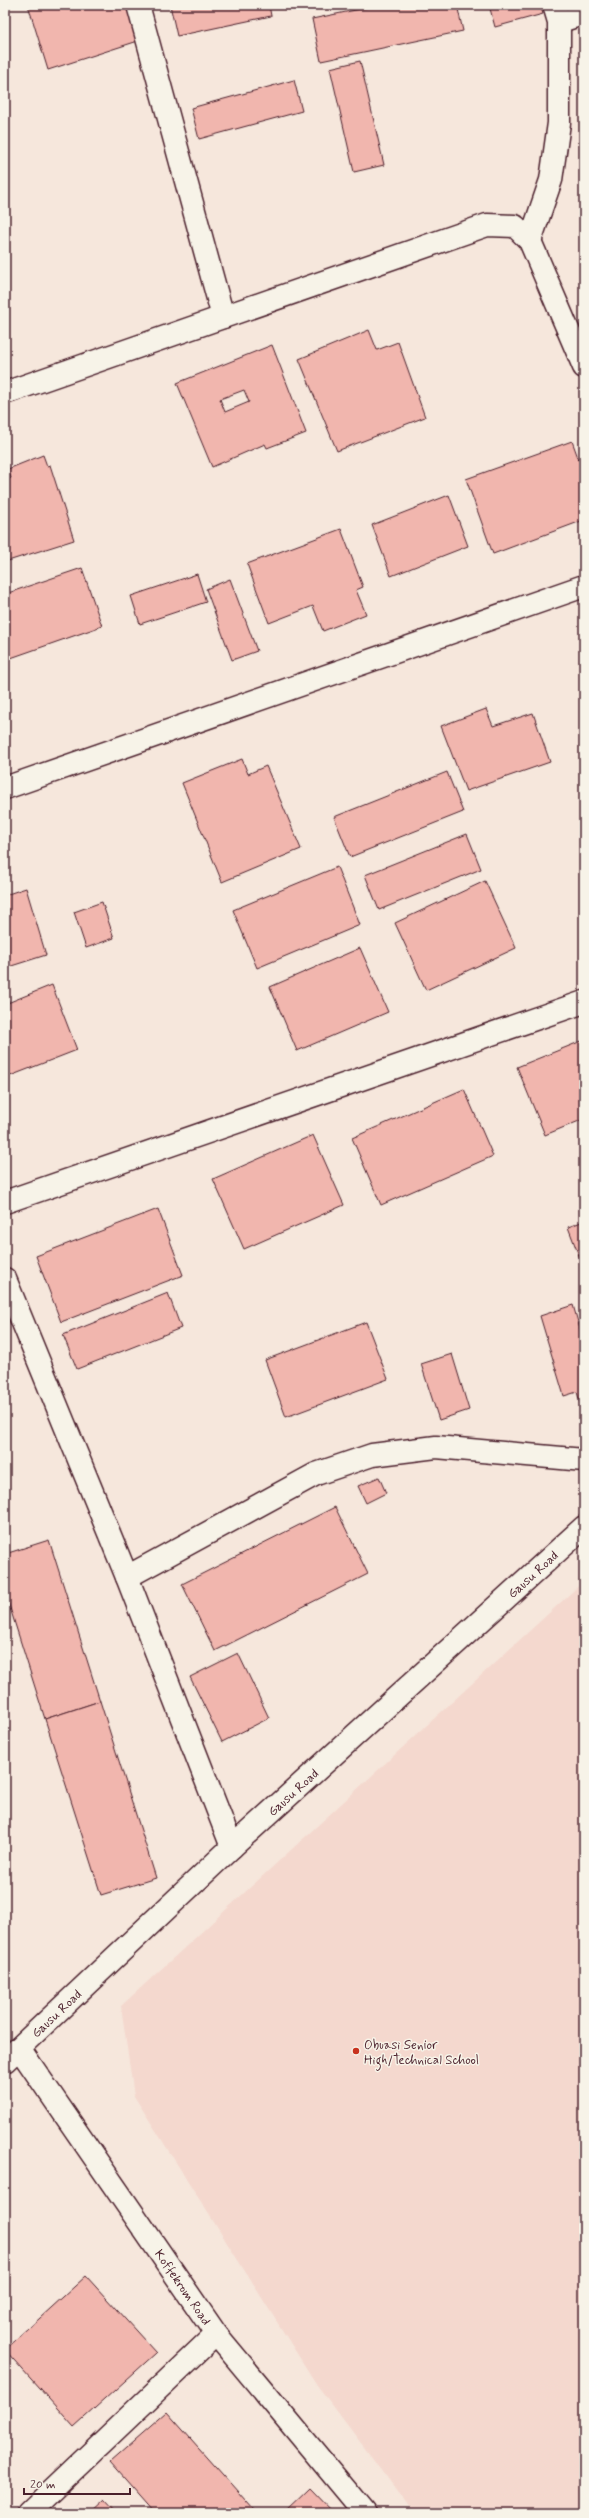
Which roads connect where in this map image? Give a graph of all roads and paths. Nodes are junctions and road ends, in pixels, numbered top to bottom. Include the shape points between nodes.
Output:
1 (138, 5) edge
2 (556, 13) edge
3 (584, 14) edge
4 (530, 241) junction
5 (223, 317) junction
6 (584, 367) edge
7 (5, 394) edge
8 (584, 586) edge
9 (5, 788) edge
10 (584, 1002) edge
11 (5, 1202) edge
12 (5, 1279) edge
13 (584, 1460) edge
14 (584, 1527) edge
15 (127, 1577) junction
16 (232, 1847) junction
17 (12, 2054) edge
18 (216, 2334) junction
19 (28, 2513) edge
20 (365, 2513) edge

1 - 5 street
2 - 3 lane
2 - 4 street via 559,123 551,180
4 - 5 street via 515,226 487,225
4 - 6 street
5 - 7 street
8 - 9 street
10 - 11 street
12 - 15 street
13 - 15 street via 436,1447 372,1455 316,1474
14 - 16 street, Gausu Road
15 - 16 street
16 - 17 street, Gausu Road
17 - 18 street, Koffekrom Road
18 - 19 street
18 - 20 street, Koffekrom Road

